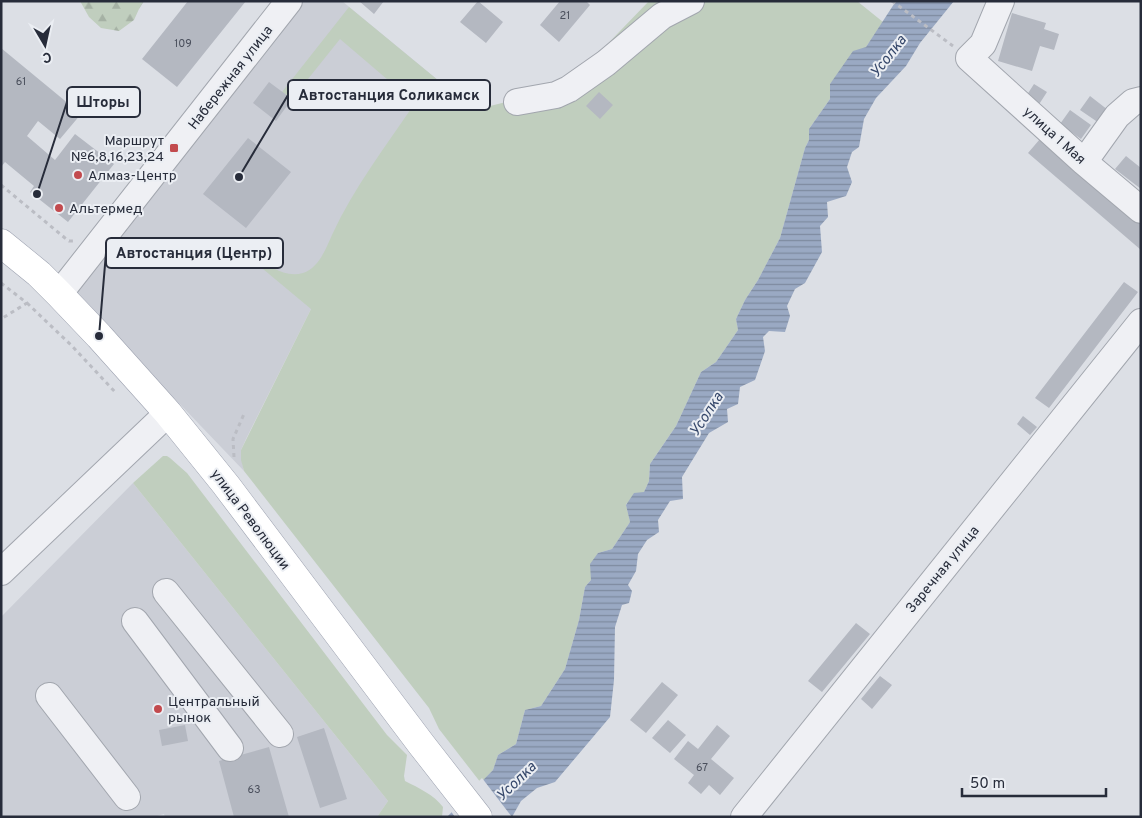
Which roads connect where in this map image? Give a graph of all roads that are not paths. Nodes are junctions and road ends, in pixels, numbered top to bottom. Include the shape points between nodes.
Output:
1 (289, 1) edge
2 (691, 1) edge
3 (1001, 1) edge
4 (1141, 100) edge
5 (517, 102) dead end
6 (1084, 162) junction
7 (1141, 210) edge
8 (1, 243) edge
9 (59, 294) junction
10 (1141, 322) edge
11 (168, 413) junction
12 (1, 572) edge
13 (166, 592) dead end
14 (135, 621) dead end
15 (49, 696) dead end
16 (280, 734) dead end
17 (230, 748) dead end
18 (127, 797) dead end
19 (478, 817) edge
20 (744, 817) edge

1 - 9 street, Набережная улица
2 - 5 street via 662,16 569,89 556,95
3 - 6 street, улица 1 Мая via 982,44 969,58
4 - 6 street via 1133,102 1117,116
6 - 7 street, улица 1 Мая
8 - 9 main road, улица Революции
9 - 11 main road, улица Революции
10 - 20 street, Заречная улица
11 - 12 street
11 - 19 main road, улица Революции
13 - 16 street
14 - 17 street
15 - 18 street

